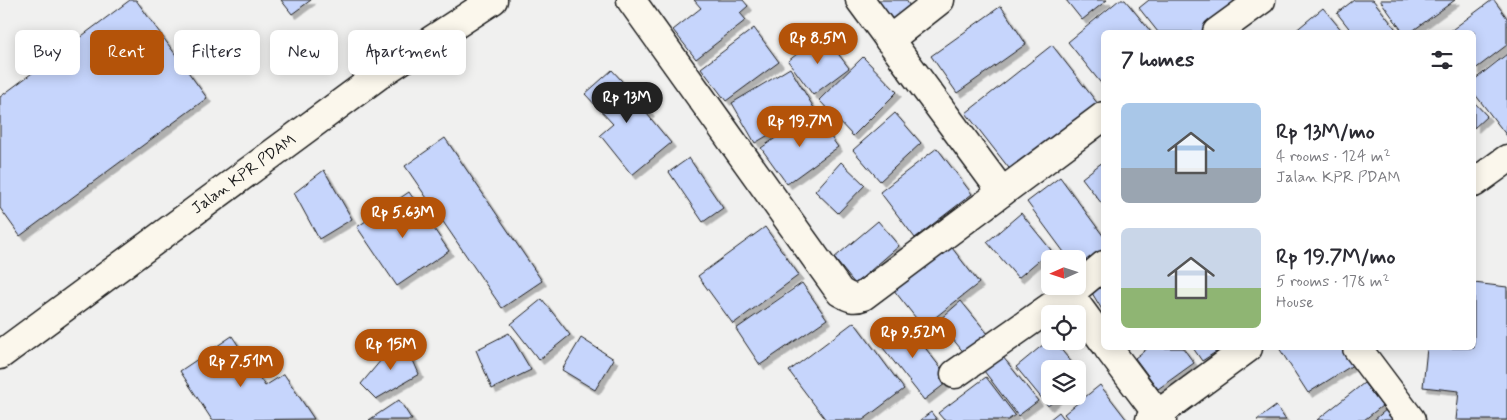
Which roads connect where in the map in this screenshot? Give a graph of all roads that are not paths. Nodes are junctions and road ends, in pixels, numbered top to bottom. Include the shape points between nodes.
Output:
1 (493, 0) edge
2 (631, 0) edge
3 (860, 0) edge
4 (940, 0) edge
5 (1261, 0) edge
6 (1220, 30) edge
7 (889, 40) junction
8 (1101, 118) edge
9 (1507, 160) edge
10 (1476, 183) edge
11 (1002, 192) junction
12 (1101, 267) edge
13 (1086, 280) edge
14 (1068, 295) edge
15 (1070, 295) edge
16 (1101, 338) edge
17 (1109, 350) edge
18 (1245, 350) edge
19 (1358, 350) edge
20 (0, 355) edge
21 (955, 374) dead end
22 (1156, 418) edge
23 (1411, 420) edge

1 - 20 street, Jalan KPR PDAM via 383,72
2 - 11 street via 840,292 850,298 863,296
3 - 7 street
4 - 7 street
5 - 6 street
7 - 11 street
8 - 11 street
9 - 10 street
12 - 13 street
14 - 21 street
15 - 16 street
17 - 22 street
18 - 22 street
19 - 23 street

